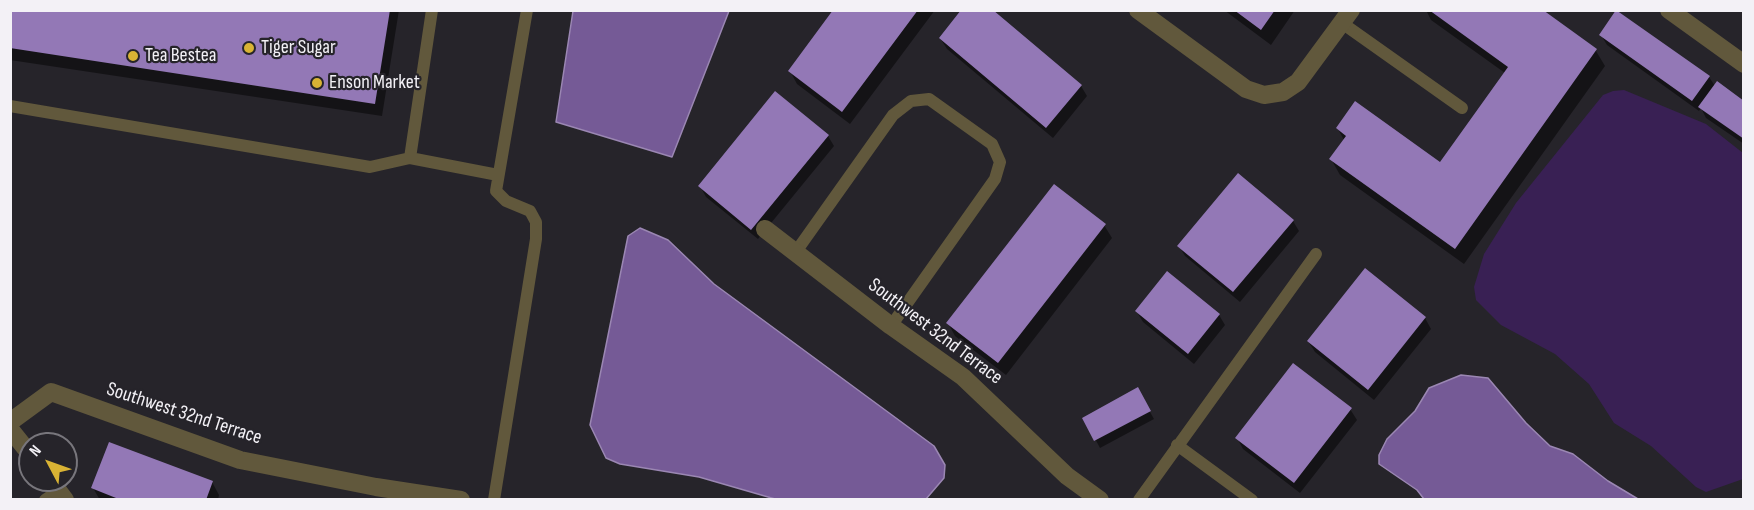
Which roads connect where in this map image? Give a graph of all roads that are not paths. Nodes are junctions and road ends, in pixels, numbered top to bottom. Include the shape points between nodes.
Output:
1 (432, 10) edge
2 (527, 10) edge
3 (1138, 10) edge
4 (1669, 10) edge
5 (1347, 17) edge
6 (1743, 64) edge
7 (10, 106) edge
8 (1462, 108) dead end
9 (410, 158) junction
10 (498, 175) junction
11 (765, 229) dead end
12 (795, 253) junction
13 (1316, 254) dead end
14 (891, 326) junction
15 (10, 422) edge
16 (1177, 445) junction
17 (461, 500) edge
18 (494, 500) edge
19 (1100, 500) edge
20 (1139, 500) edge
21 (1252, 500) edge

1 - 9 lane
2 - 10 lane
3 - 5 street via 1246,89 1264,95 1283,92 1298,82
4 - 6 street
5 - 8 lane
7 - 9 lane via 370,167
9 - 10 lane
10 - 18 lane via 496,191 506,201 530,211 536,222
11 - 12 street, Southwest 32nd Terrace
12 - 14 street, Southwest 32nd Terrace
12 - 14 lane via 893,115 911,101 929,99 992,144 1000,162 995,179
13 - 16 lane
14 - 19 street, Southwest 32nd Terrace via 963,377 1067,476
15 - 17 street, Southwest 32nd Terrace via 51,392 240,459
16 - 20 lane
16 - 21 lane

